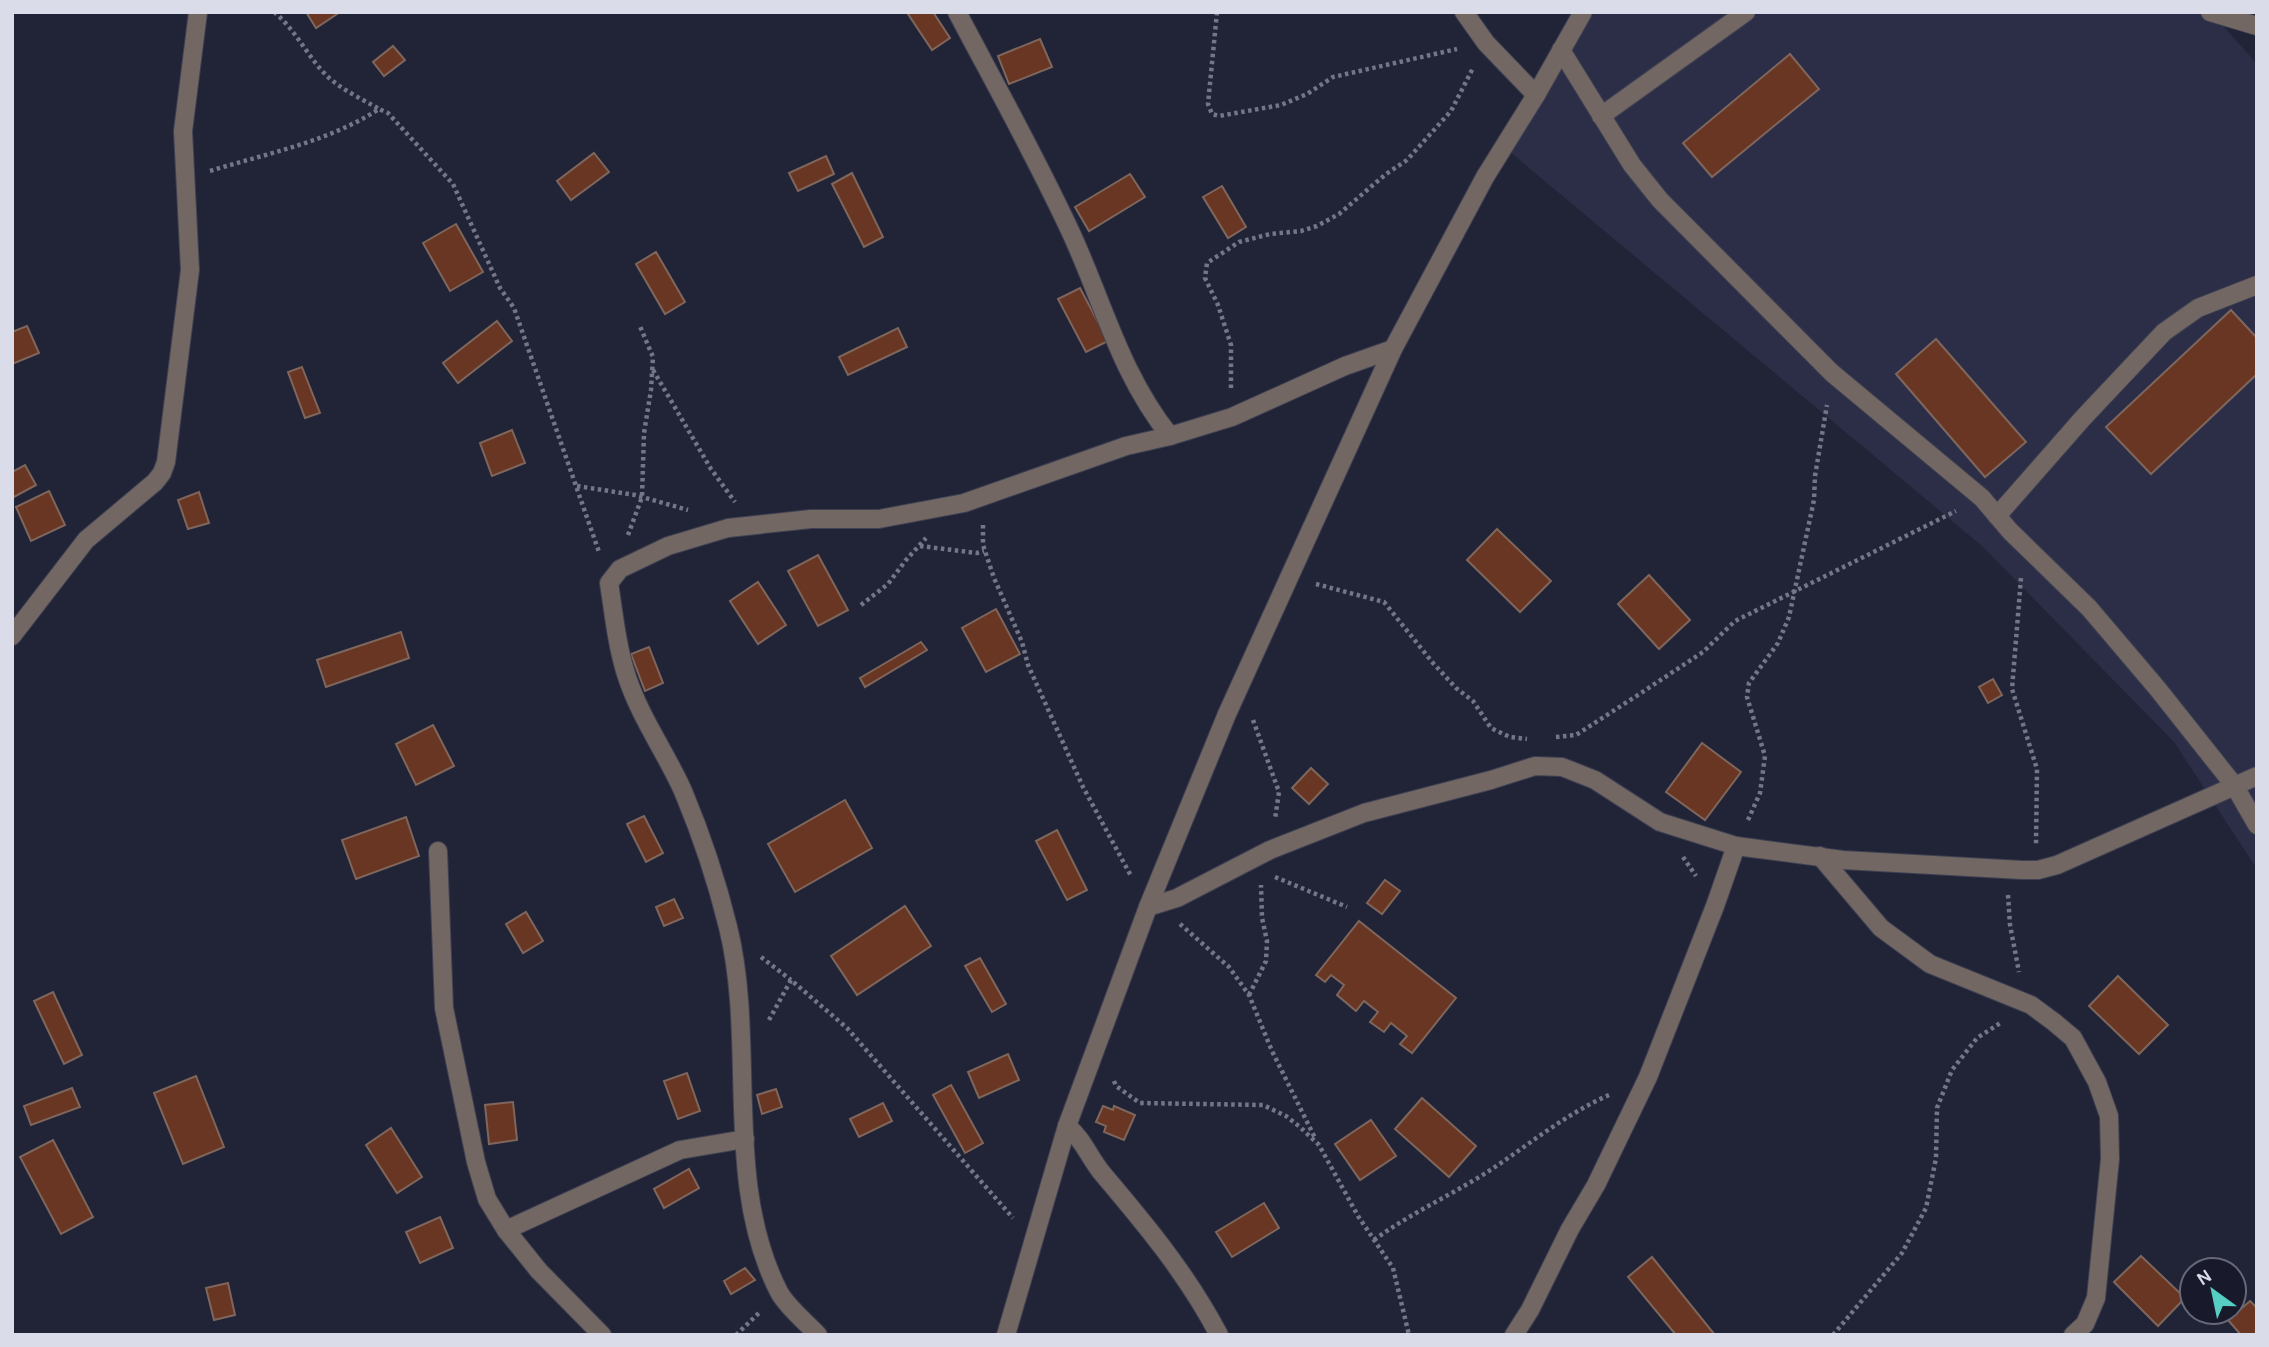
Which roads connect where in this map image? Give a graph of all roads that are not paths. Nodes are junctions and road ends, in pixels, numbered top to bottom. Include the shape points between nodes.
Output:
1 (198, 12) edge
2 (957, 12) edge
3 (1464, 12) edge
4 (1583, 12) edge
5 (1746, 12) edge
6 (2210, 12) edge
7 (2257, 26) edge
8 (1561, 50) junction
9 (1536, 95) junction
10 (1601, 116) junction
11 (2257, 285) edge
12 (1393, 349) junction
13 (1170, 436) junction
14 (1997, 516) junction
15 (12, 636) edge
16 (2257, 776) edge
17 (2234, 785) junction
18 (2257, 825) edge
19 (1736, 846) junction
20 (438, 851) dead end
21 (1820, 856) junction
22 (1148, 907) junction
23 (1067, 1126) junction
24 (745, 1139) junction
25 (506, 1230) junction
26 (2082, 1331) edge
27 (602, 1335) edge
28 (818, 1335) edge
29 (1006, 1335) edge
30 (1219, 1335) edge
31 (1514, 1335) edge

1 - 15 street via 183,131 190,270 174,412 162,473 86,540
2 - 13 street via 1072,235 1135,386
3 - 9 street via 1486,43
4 - 8 street
5 - 10 street
6 - 7 street
8 - 9 street
8 - 10 street
9 - 12 street via 1485,177
10 - 14 street via 1660,200 1832,373 1982,498
11 - 14 street via 2198,308 2164,332
12 - 13 street via 1231,417
12 - 22 street via 1227,714
13 - 24 street via 1126,446 964,503 879,519 737,526 668,546 615,576 617,637 627,679 682,790 728,927 737,979
14 - 17 street via 2089,608
16 - 17 street
17 - 18 street
17 - 21 street via 2038,870
19 - 21 street
19 - 22 street via 1660,822 1595,780 1562,767 1535,766 1364,813 1270,850 1177,898
19 - 31 street via 1648,1077 1596,1185
20 - 25 street via 444,1008 476,1162 487,1199
21 - 26 street via 1881,928 1930,964 2031,1005 2073,1038 2109,1116 2110,1159 2097,1284
22 - 23 street
23 - 29 street
23 - 30 street via 1163,1246
24 - 25 street via 680,1150
24 - 28 street via 760,1242 780,1294
25 - 27 street

